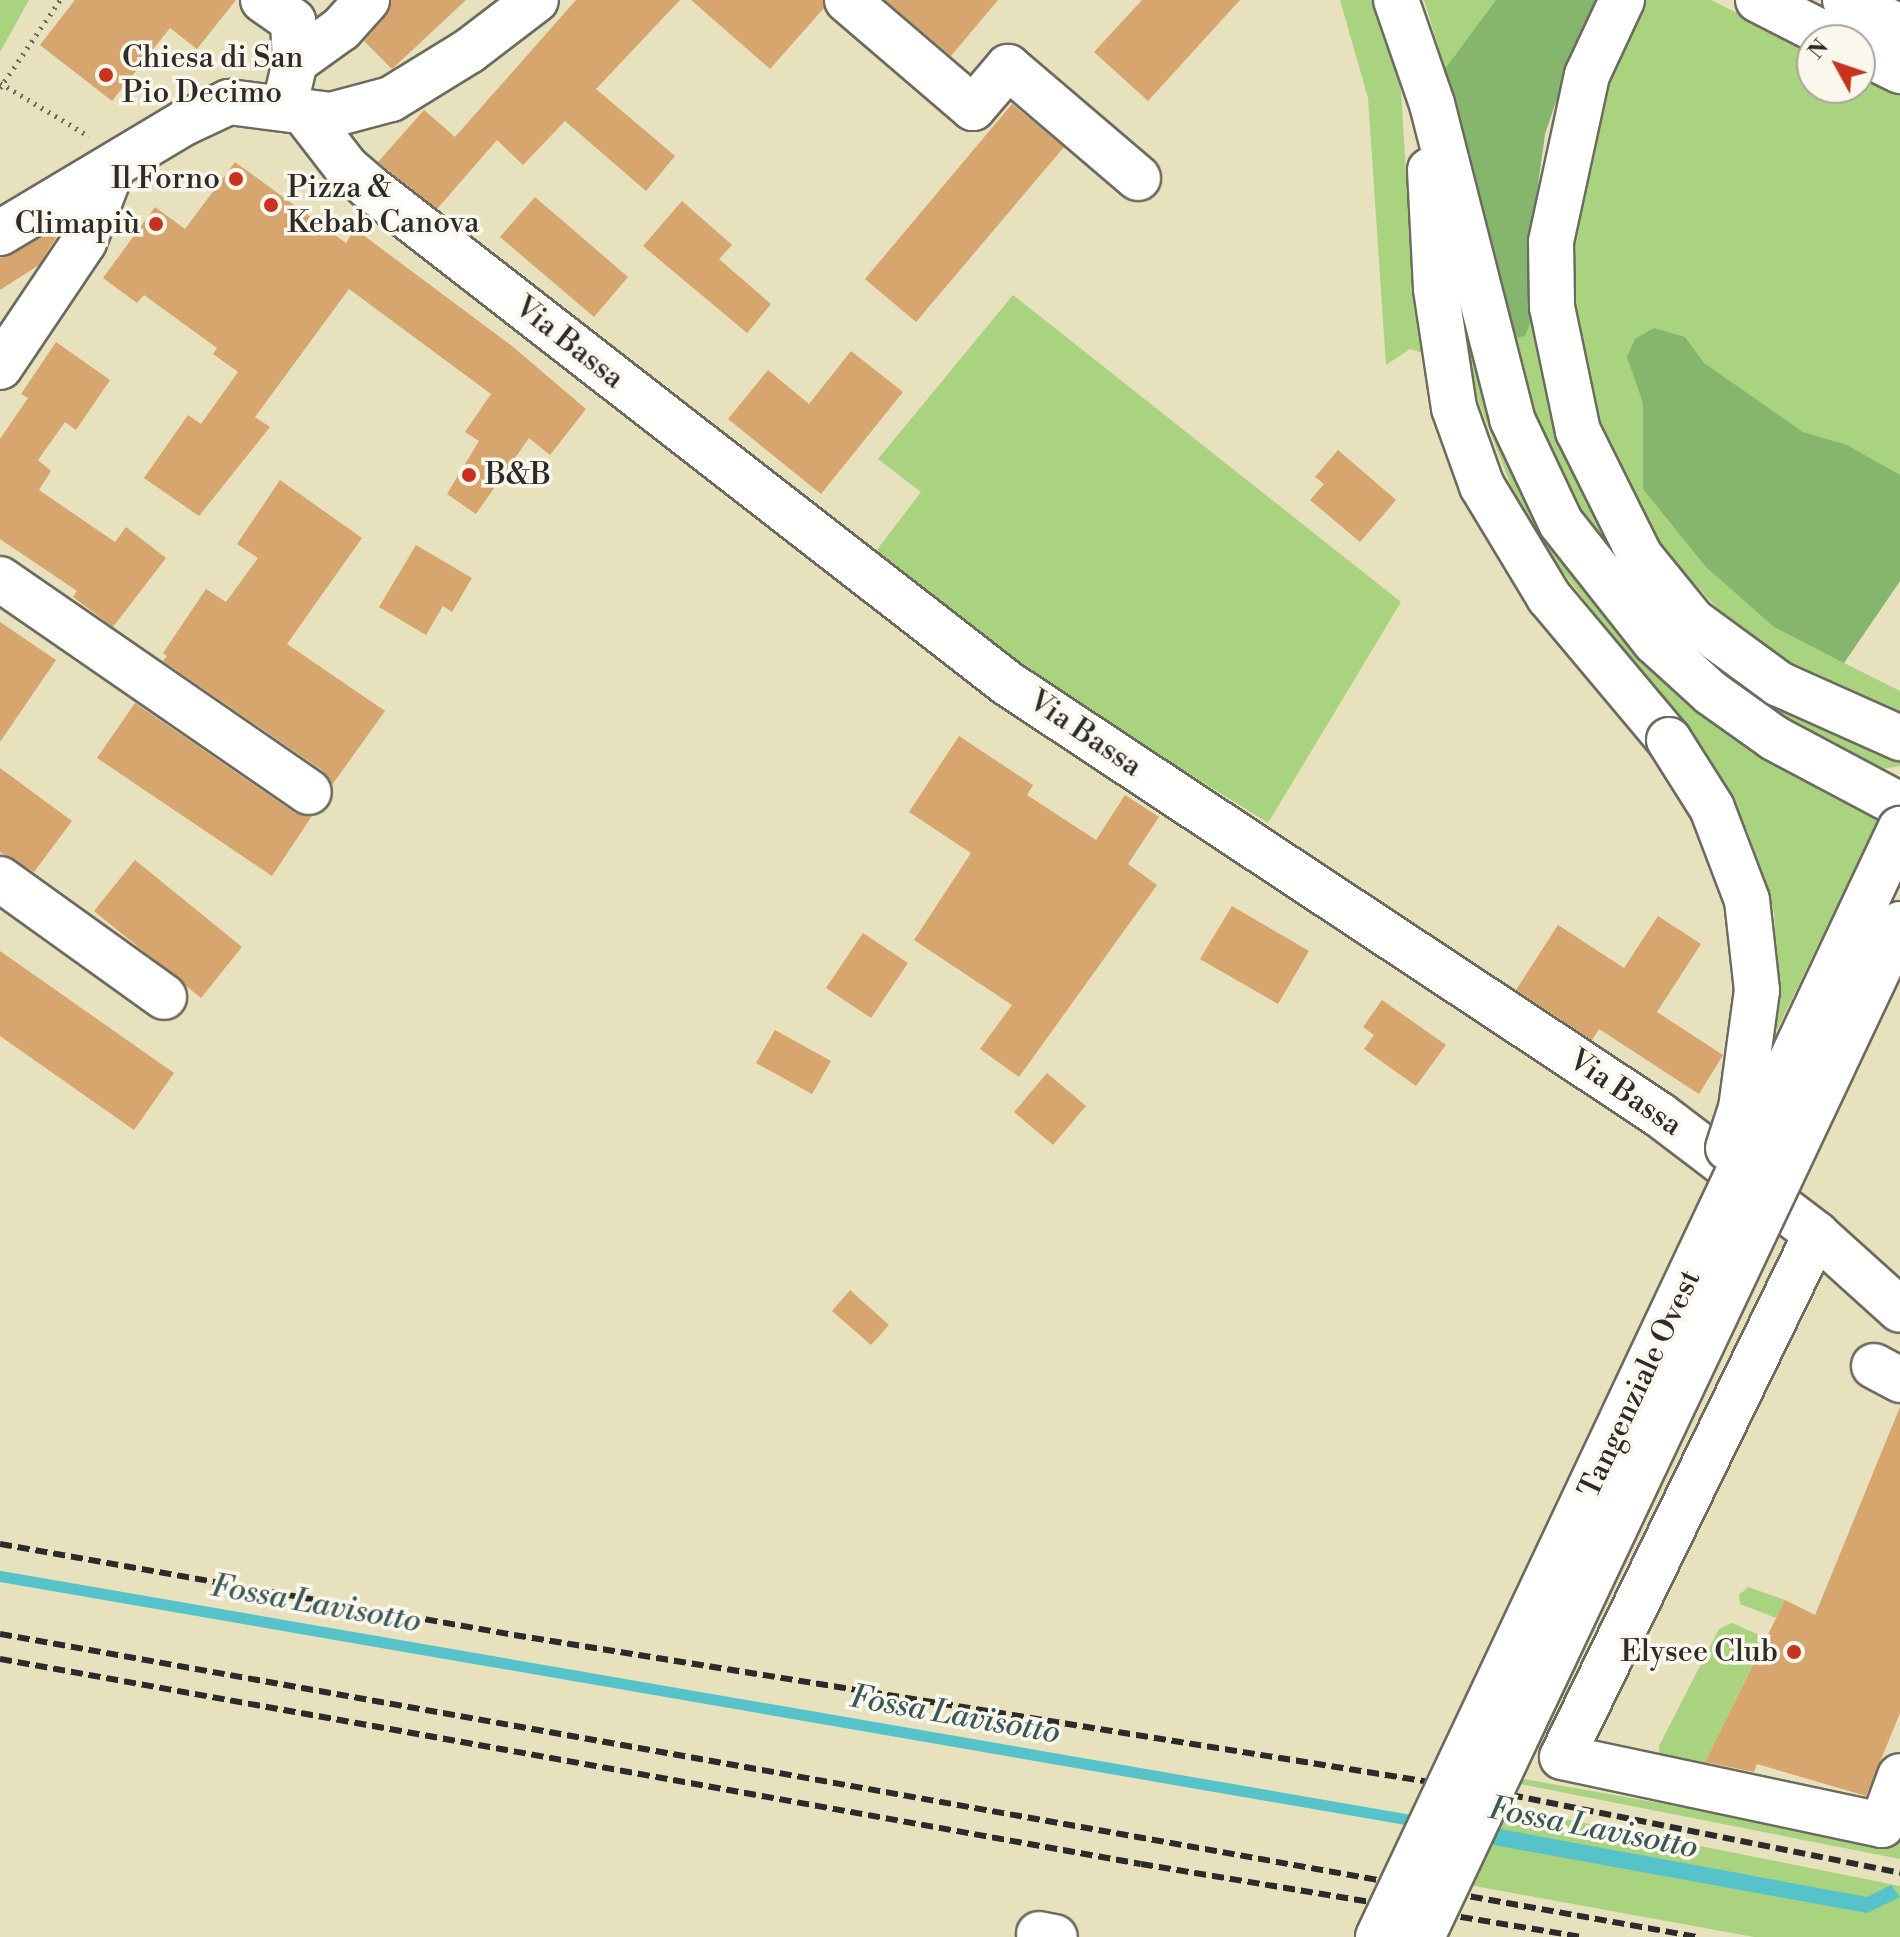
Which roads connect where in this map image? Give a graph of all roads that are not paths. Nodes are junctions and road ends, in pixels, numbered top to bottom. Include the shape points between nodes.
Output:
1 (367, 0) edge
2 (536, 0) edge
3 (847, 0) edge
4 (1396, 0) edge
5 (1622, 0) edge
6 (1758, 0) edge
7 (1845, 0) edge
8 (290, 21) edge
9 (1805, 24) edge
10 (1900, 27) edge
11 (1876, 59) edge
12 (1900, 71) edge
13 (1432, 104) junction
14 (294, 111) junction
15 (106, 156) junction
16 (1138, 178) dead end
17 (0, 233) edge
18 (0, 367) edge
19 (0, 579) edge
20 (1900, 738) edge
21 (309, 792) dead end
22 (1891, 795) edge
23 (1900, 829) edge
24 (0, 879) edge
25 (1900, 924) edge
26 (1900, 994) edge
27 (164, 997) dead end
28 (1816, 1234) junction
29 (1900, 1310) edge
30 (1716, 1314) junction
31 (1668, 1324) junction
32 (1900, 1776) edge
33 (1378, 1937) edge
34 (1422, 1937) edge

1 - 8 main road via 341,29
2 - 14 main road via 469,51 391,99 331,115
3 - 16 main road via 973,108 1008,67
4 - 13 main road
5 - 20 main road via 1587,75 1551,242 1552,307 1578,431 1640,556 1693,621 1779,684
6 - 9 main road
7 - 10 main road
8 - 14 main road
11 - 12 main road
13 - 22 main road via 1512,419 1561,523 1655,642 1711,693 1774,738
13 - 31 main road, bridge via 1429,208 1436,289 1454,408 1482,486 1549,597 1669,740 1712,808 1747,900 1757,990 1741,1108
14 - 15 main road via 229,102
14 - 28 main road, Via Bassa via 369,187 1007,683 1660,1115
15 - 17 main road
15 - 18 main road via 84,242
19 - 21 main road
23 - 31 main road, Tangenziale Ovest, bridge
24 - 27 main road
25 - 30 main road, Tangenziale Ovest, bridge
26 - 30 main road, bridge
28 - 29 main road, Via Bassa
28 - 32 main road via 1562,1757 1882,1825
30 - 34 main road, Tangenziale Ovest, bridge
31 - 33 main road, Tangenziale Ovest, bridge

